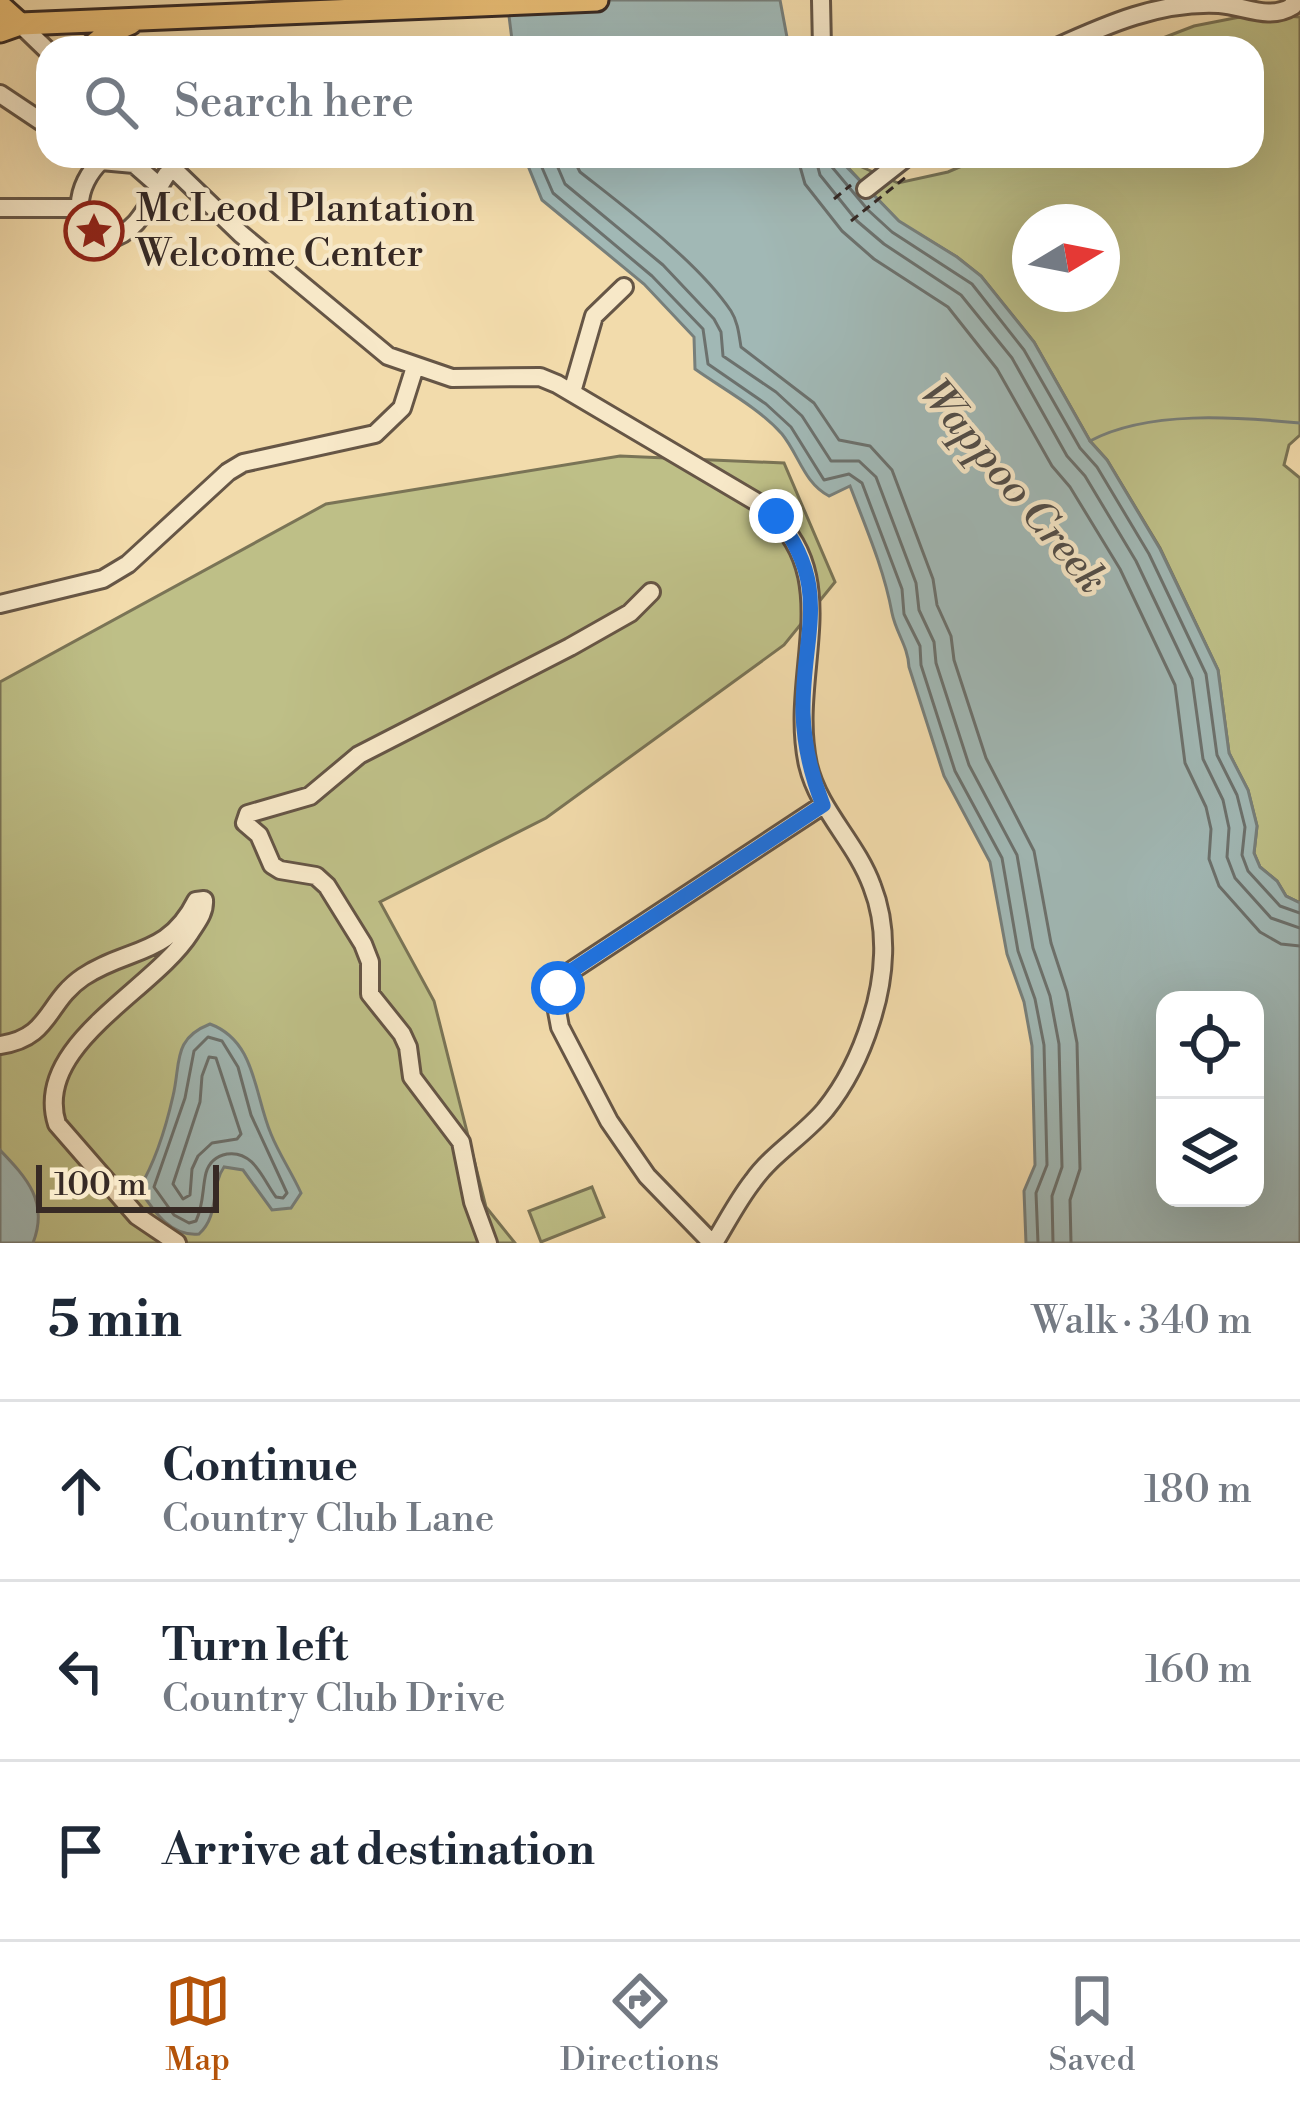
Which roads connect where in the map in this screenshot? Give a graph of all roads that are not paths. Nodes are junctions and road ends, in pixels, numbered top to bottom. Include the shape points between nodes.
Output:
1 (597, 0) edge
2 (821, 0) edge
3 (1294, 0) edge
4 (0, 6) edge
5 (143, 18) junction
6 (7, 24) edge
7 (105, 36) edge
8 (822, 36) edge
9 (1084, 36) edge
10 (36, 43) edge
11 (0, 94) edge
12 (36, 118) edge
13 (91, 168) edge
14 (144, 168) edge
15 (164, 168) edge
16 (172, 168) edge
17 (903, 168) edge
18 (158, 185) junction
19 (866, 189) dead end
20 (0, 208) edge
21 (80, 208) junction
22 (624, 287) dead end
23 (415, 368) junction
24 (572, 392) junction
25 (651, 592) dead end
26 (0, 604) edge
27 (823, 805) junction
28 (0, 1046) edge
29 (177, 1243) edge
30 (488, 1243) edge
31 (713, 1243) edge

1 - 5 main road
2 - 8 street
3 - 9 street via 1281,13 1159,7
4 - 6 main road
5 - 6 main road
5 - 7 main road
6 - 10 street
11 - 12 street
13 - 21 street
14 - 18 street
15 - 18 street
16 - 23 street via 373,346
17 - 19 street
18 - 21 street via 152,204 119,237 96,236
20 - 21 street
22 - 24 street via 594,316
23 - 24 street via 452,379 540,377
23 - 26 street via 402,408 376,434 243,463 103,579
24 - 27 street via 755,501 792,536 811,585 803,712
25 - 30 street via 570,647 359,755 310,796 248,814 245,823 272,865 327,886 364,944 370,994 402,1034 412,1077 460,1142
27 - 31 street via 878,906 883,970 872,1018 854,1066 824,1110 754,1178
27 - 31 street via 562,977 554,995 560,1027 609,1121 647,1176
28 - 29 street via 35,1034 85,976 158,945 204,900 178,952 77,1045 53,1089 58,1124 137,1216

